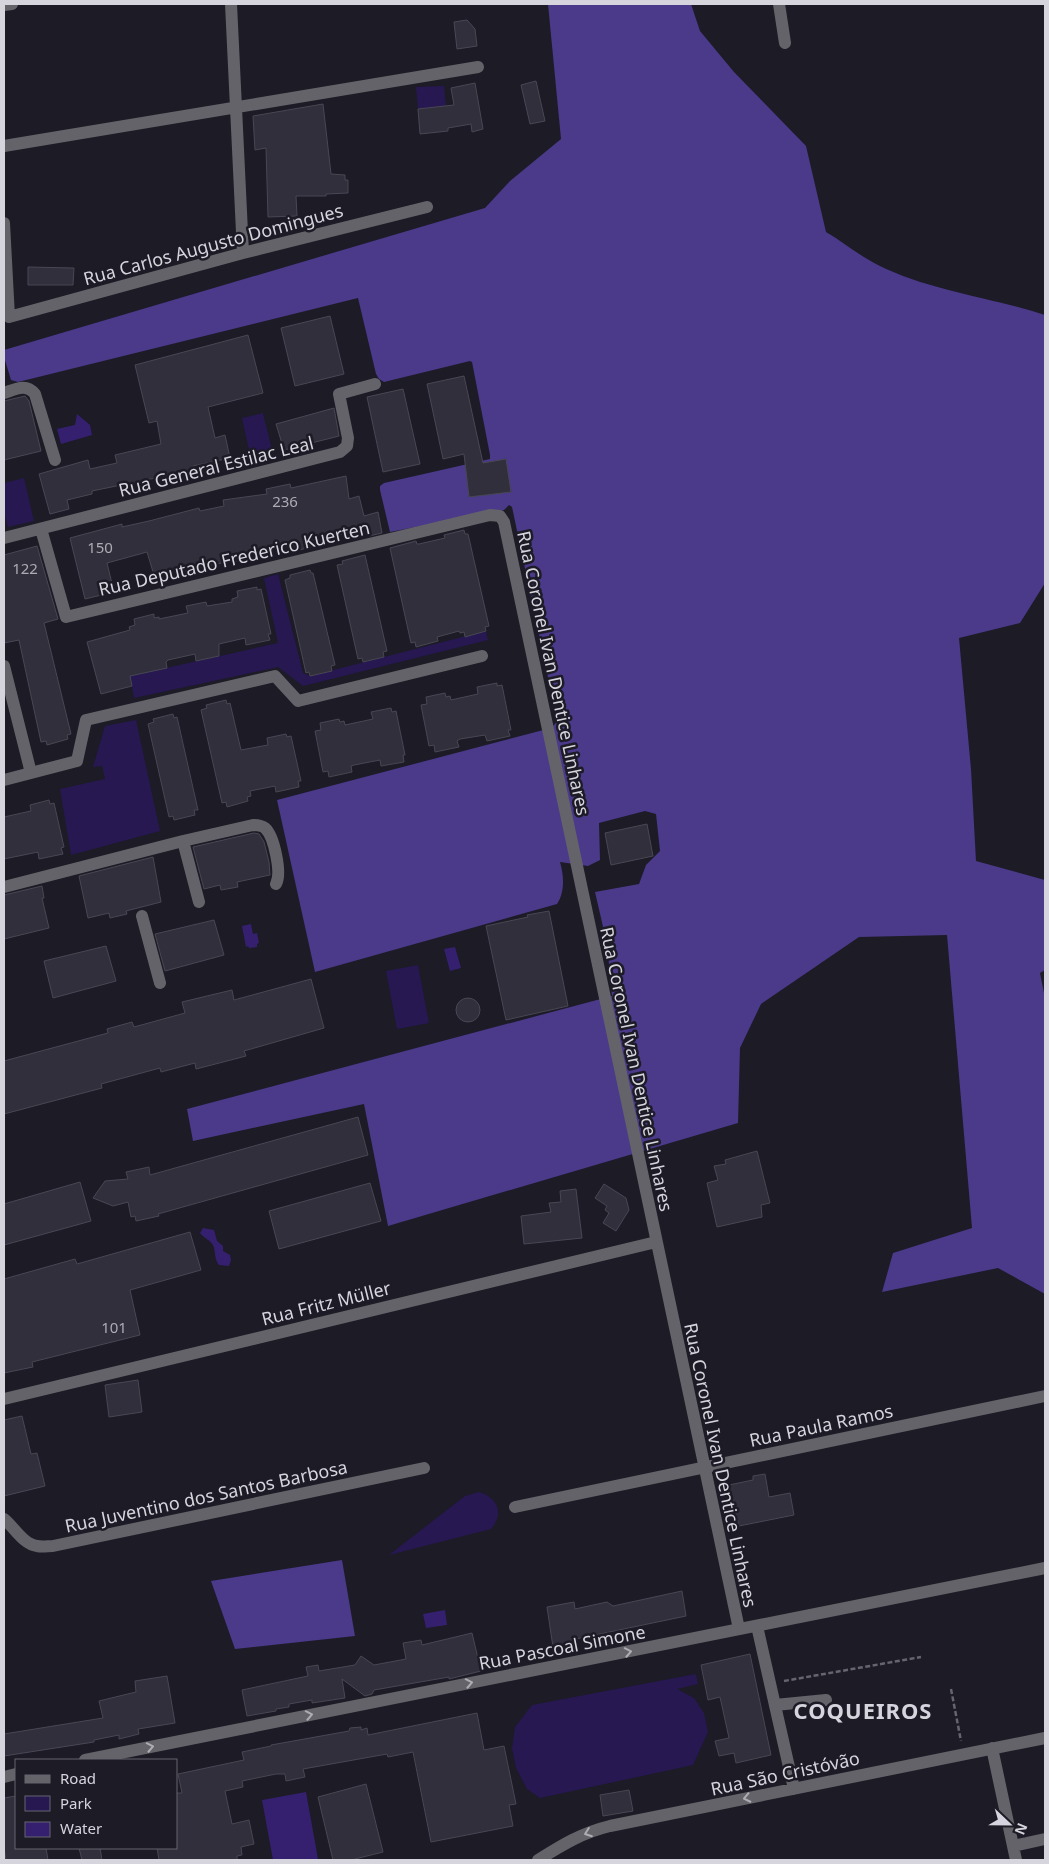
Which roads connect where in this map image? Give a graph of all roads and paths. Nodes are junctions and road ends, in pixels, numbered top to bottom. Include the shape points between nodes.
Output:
1 (12, 4) edge
2 (232, 4) edge
3 (779, 4) edge
4 (4, 5) edge
5 (785, 43) dead end
6 (478, 67) dead end
7 (236, 108) junction
8 (4, 146) edge
9 (427, 207) dead end
10 (4, 223) edge
11 (244, 253) junction
12 (375, 384) dead end
13 (4, 393) edge
14 (55, 460) dead end
15 (500, 516) joint
16 (41, 529) junction
17 (4, 538) edge
18 (482, 656) dead end
19 (4, 666) edge
20 (31, 773) junction
21 (4, 780) edge
22 (183, 840) junction
23 (276, 884) dead end
24 (4, 887) edge
25 (199, 902) dead end
26 (142, 916) dead end
27 (160, 983) dead end
28 (656, 1242) junction
29 (1045, 1396) edge
30 (4, 1398) edge
31 (424, 1468) dead end
32 (704, 1468) junction
33 (516, 1507) dead end
34 (4, 1519) edge
35 (1045, 1568) edge
36 (757, 1626) junction
37 (739, 1630) junction
38 (921, 1657) dead end
39 (770, 1683) junction
40 (951, 1689) dead end
41 (826, 1700) dead end
42 (775, 1704) junction
43 (1045, 1738) edge
44 (992, 1748) junction
45 (964, 1754) junction
46 (90, 1759) edge
47 (794, 1789) junction
48 (1045, 1839) edge
49 (1013, 1846) junction
50 (538, 1860) edge
51 (1016, 1860) edge

1 - 4 street
2 - 7 street
3 - 5 street
6 - 7 street
7 - 8 street
7 - 11 street
9 - 11 street, Rua Carlos Augusto Domingues
10 - 11 street, Rua Carlos Augusto Domingues via 9,318
12 - 16 street, Rua General Estilac Leal via 339,394 348,438 347,446 340,452
13 - 14 street via 26,387 35,394
15 - 16 street, Rua Deputado Frederico Kuerten via 490,515 66,617
15 - 28 street, Rua Coronel Ivan Dentice Linhares via 504,522
16 - 17 street, Rua General Estilac Leal
18 - 20 street via 298,701 275,676 86,720 77,761
19 - 20 street
20 - 21 street
22 - 23 street via 235,828 260,826 270,837 279,874
22 - 24 street
22 - 25 street
26 - 27 street
28 - 30 street, Rua Fritz Müller
28 - 32 street, Rua Coronel Ivan Dentice Linhares
29 - 32 street, Rua Paula Ramos
31 - 34 street, Rua Juventino dos Santos Barbosa via 53,1546 36,1546 24,1540
32 - 33 street, Rua Paula Ramos
32 - 37 street, Rua Coronel Ivan Dentice Linhares
35 - 36 street, Rua Pascoal Simone
36 - 37 street, Rua Pascoal Simone
36 - 39 street, Rua Coronel Ivan Dentice Linhares
46 -> 37 street, Rua Pascoal Simone
38 - 39 path
39 - 42 street, Rua Coronel Ivan Dentice Linhares
40 - 45 path
41 - 42 street
42 - 47 street, Rua Coronel Ivan Dentice Linhares
43 - 44 street, Rua São Cristóvão
44 - 45 street, Rua São Cristóvão
44 - 49 street
45 - 47 street, Rua São Cristóvão
47 -> 50 street, Rua São Cristóvão via 588,1832
48 - 49 street
49 - 51 street

